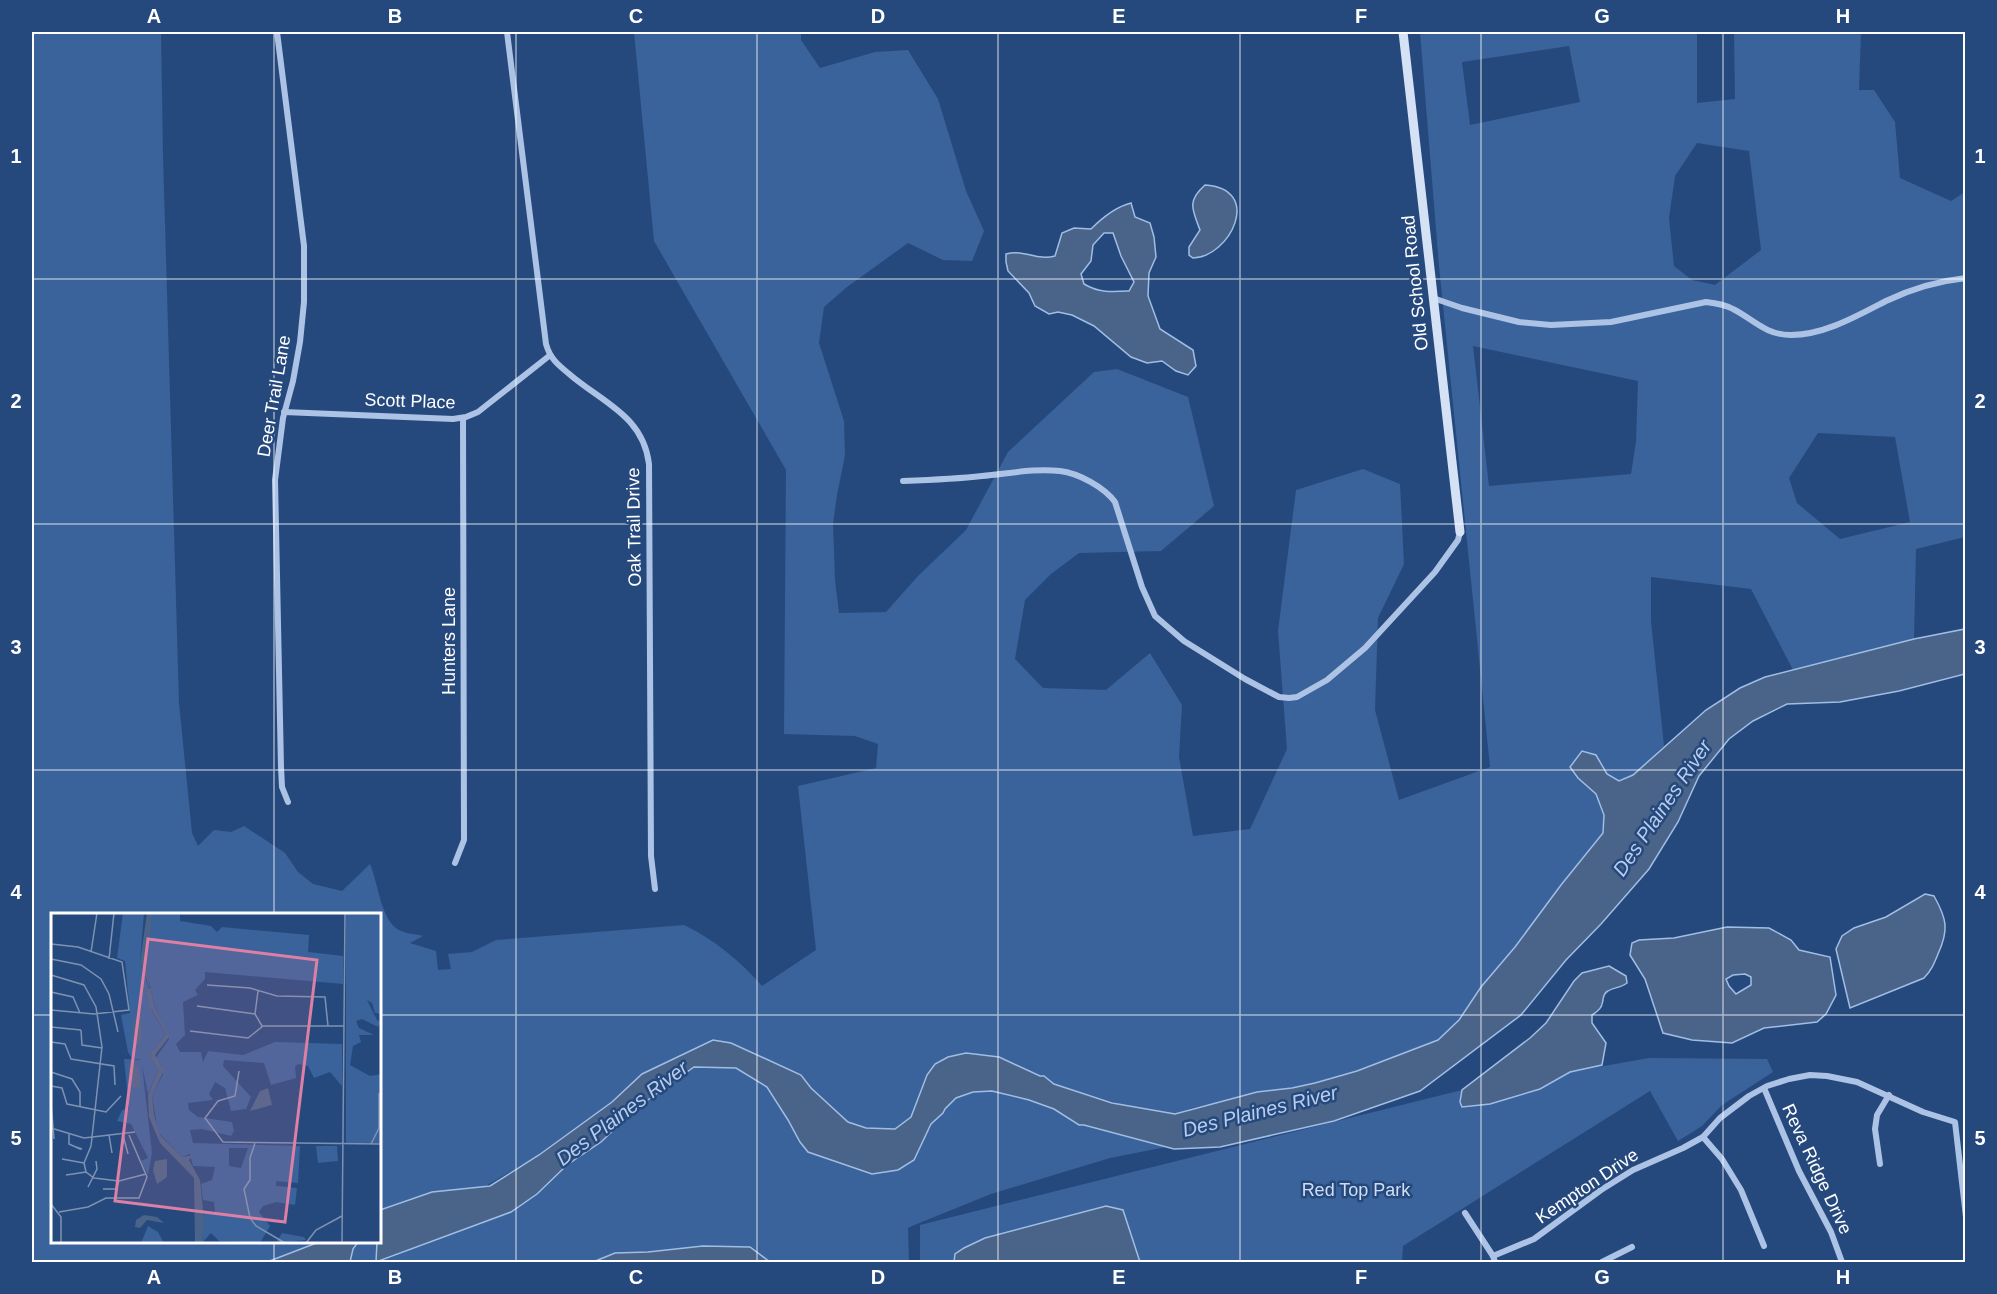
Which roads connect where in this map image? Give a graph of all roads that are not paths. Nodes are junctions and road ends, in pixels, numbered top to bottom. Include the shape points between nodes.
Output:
1 (277, 32) edge
2 (507, 32) edge
3 (1403, 32) edge
4 (1965, 278) edge
5 (1433, 298) junction
6 (549, 356) junction
7 (284, 412) junction
8 (463, 418) junction
9 (903, 481) dead end
10 (1460, 531) joint
11 (288, 802) dead end
12 (455, 863) dead end
13 (655, 889) dead end
14 (1764, 1088) junction
15 (1888, 1095) junction
16 (1703, 1137) junction
17 (1880, 1164) dead end
18 (1465, 1213) dead end
19 (1965, 1217) edge
20 (1764, 1246) dead end
21 (1632, 1247) dead end
22 (1494, 1259) edge
23 (1602, 1263) edge
24 (1842, 1263) edge

1 - 7 street, Deer Trail Lane via 305,271 300,342
2 - 6 street
3 - 5 street, Old School Road
4 - 5 street via 1907,292 1820,330 1792,335 1771,333 1718,303 1611,321 1542,324 1520,322
5 - 10 street, Old School Road
6 - 8 street, Scott Place via 478,412
6 - 13 street, Oak Trail Drive via 630,420 647,448 651,856
7 - 8 street, Scott Place
7 - 11 street, Deer Trail Lane via 275,508 281,767
8 - 12 street, Hunters Lane via 464,840
9 - 10 street via 1038,471 1061,471 1081,478 1109,494 1115,502 1155,616 1184,641 1236,674 1279,697 1289,698 1327,680 1365,648 1435,572
14 - 15 street, Kempton Drive via 1810,1075 1857,1082
14 - 16 street, Kempton Drive via 1735,1105
14 - 24 street, Reva Ridge Drive
15 - 17 street via 1877,1115 1875,1129
15 - 19 street, Kempton Drive via 1955,1122
16 - 20 street via 1741,1190
16 - 22 street, Kempton Drive via 1633,1170 1534,1239
18 - 22 street
21 - 23 street

